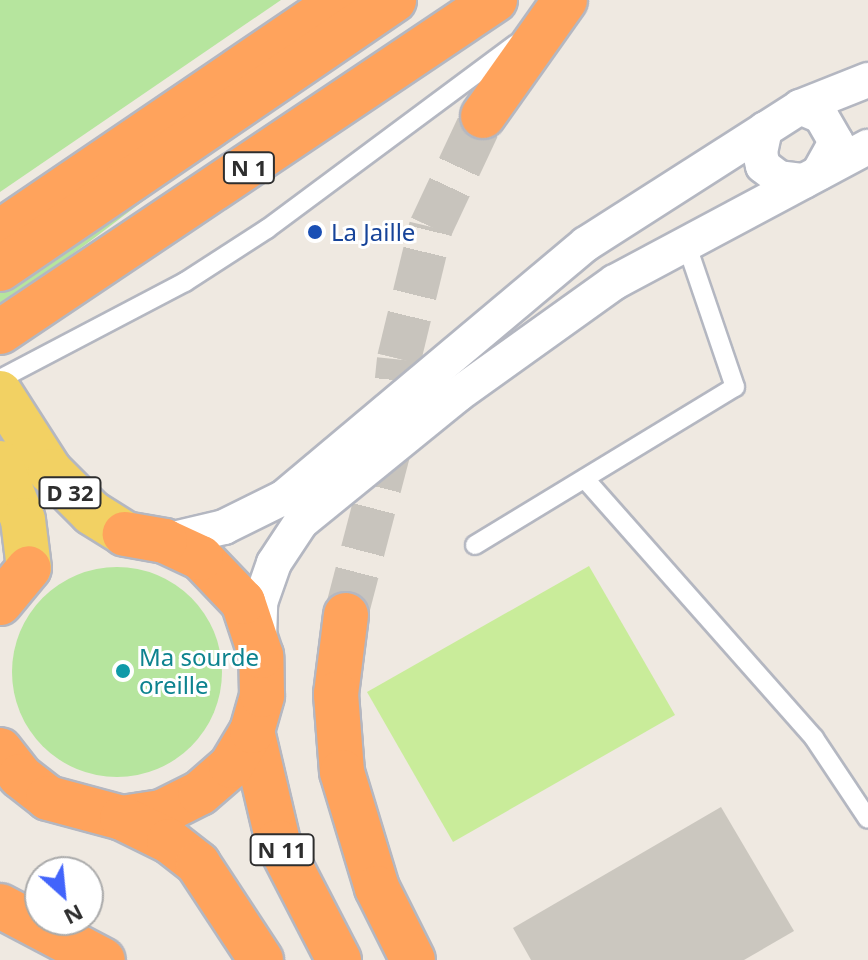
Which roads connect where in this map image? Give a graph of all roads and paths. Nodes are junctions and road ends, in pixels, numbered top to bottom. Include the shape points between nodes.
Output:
1 (342, 0) edge
2 (394, 0) edge
3 (495, 0) edge
4 (564, 5) edge
5 (868, 80) edge
6 (800, 107) junction
7 (483, 116) tunnel mouth
8 (765, 129) junction
9 (868, 147) edge
10 (812, 177) junction
11 (0, 232) edge
12 (687, 246) junction
13 (0, 269) edge
14 (0, 332) edge
15 (0, 379) edge
16 (0, 393) edge
17 (14, 452) edge
18 (585, 479) junction
19 (145, 538) junction
20 (475, 545) dead end
21 (29, 568) joint
22 (0, 603) edge
23 (346, 615) tunnel mouth
24 (259, 639) junction
25 (252, 731) junction
26 (7, 766) edge
27 (122, 818) junction
28 (868, 819) edge
29 (0, 906) edge
30 (103, 960) edge
31 (261, 960) edge
32 (339, 960) edge
33 (413, 960) edge

1 - 11 highway
2 - 13 highway, N 1
3 - 14 highway, N 1
4 - 7 highway
4 - 15 lane via 267,229 185,282
5 - 6 street
6 - 8 street
6 - 10 street via 821,116 836,142
8 - 10 street via 763,166 779,178
8 - 19 street via 586,244 283,498 224,527
9 - 10 street
10 - 12 street
12 - 18 lane via 735,387
12 - 24 street via 615,282 578,308 457,395 301,522 274,563 260,603
16 - 17 main road, D 32
17 - 19 main road, D 32 via 72,495
17 - 21 main road, D 32
18 - 20 lane
18 - 28 lane via 814,738
19 - 24 highway via 221,574 243,602
21 - 22 highway
23 - 33 highway via 336,694 342,772 377,888
24 - 25 highway via 262,695
25 - 27 highway via 231,766 200,793 162,812
25 - 32 highway, N 11 via 278,842
26 - 27 highway via 48,798
27 - 31 highway via 169,841 198,864
29 - 30 highway

